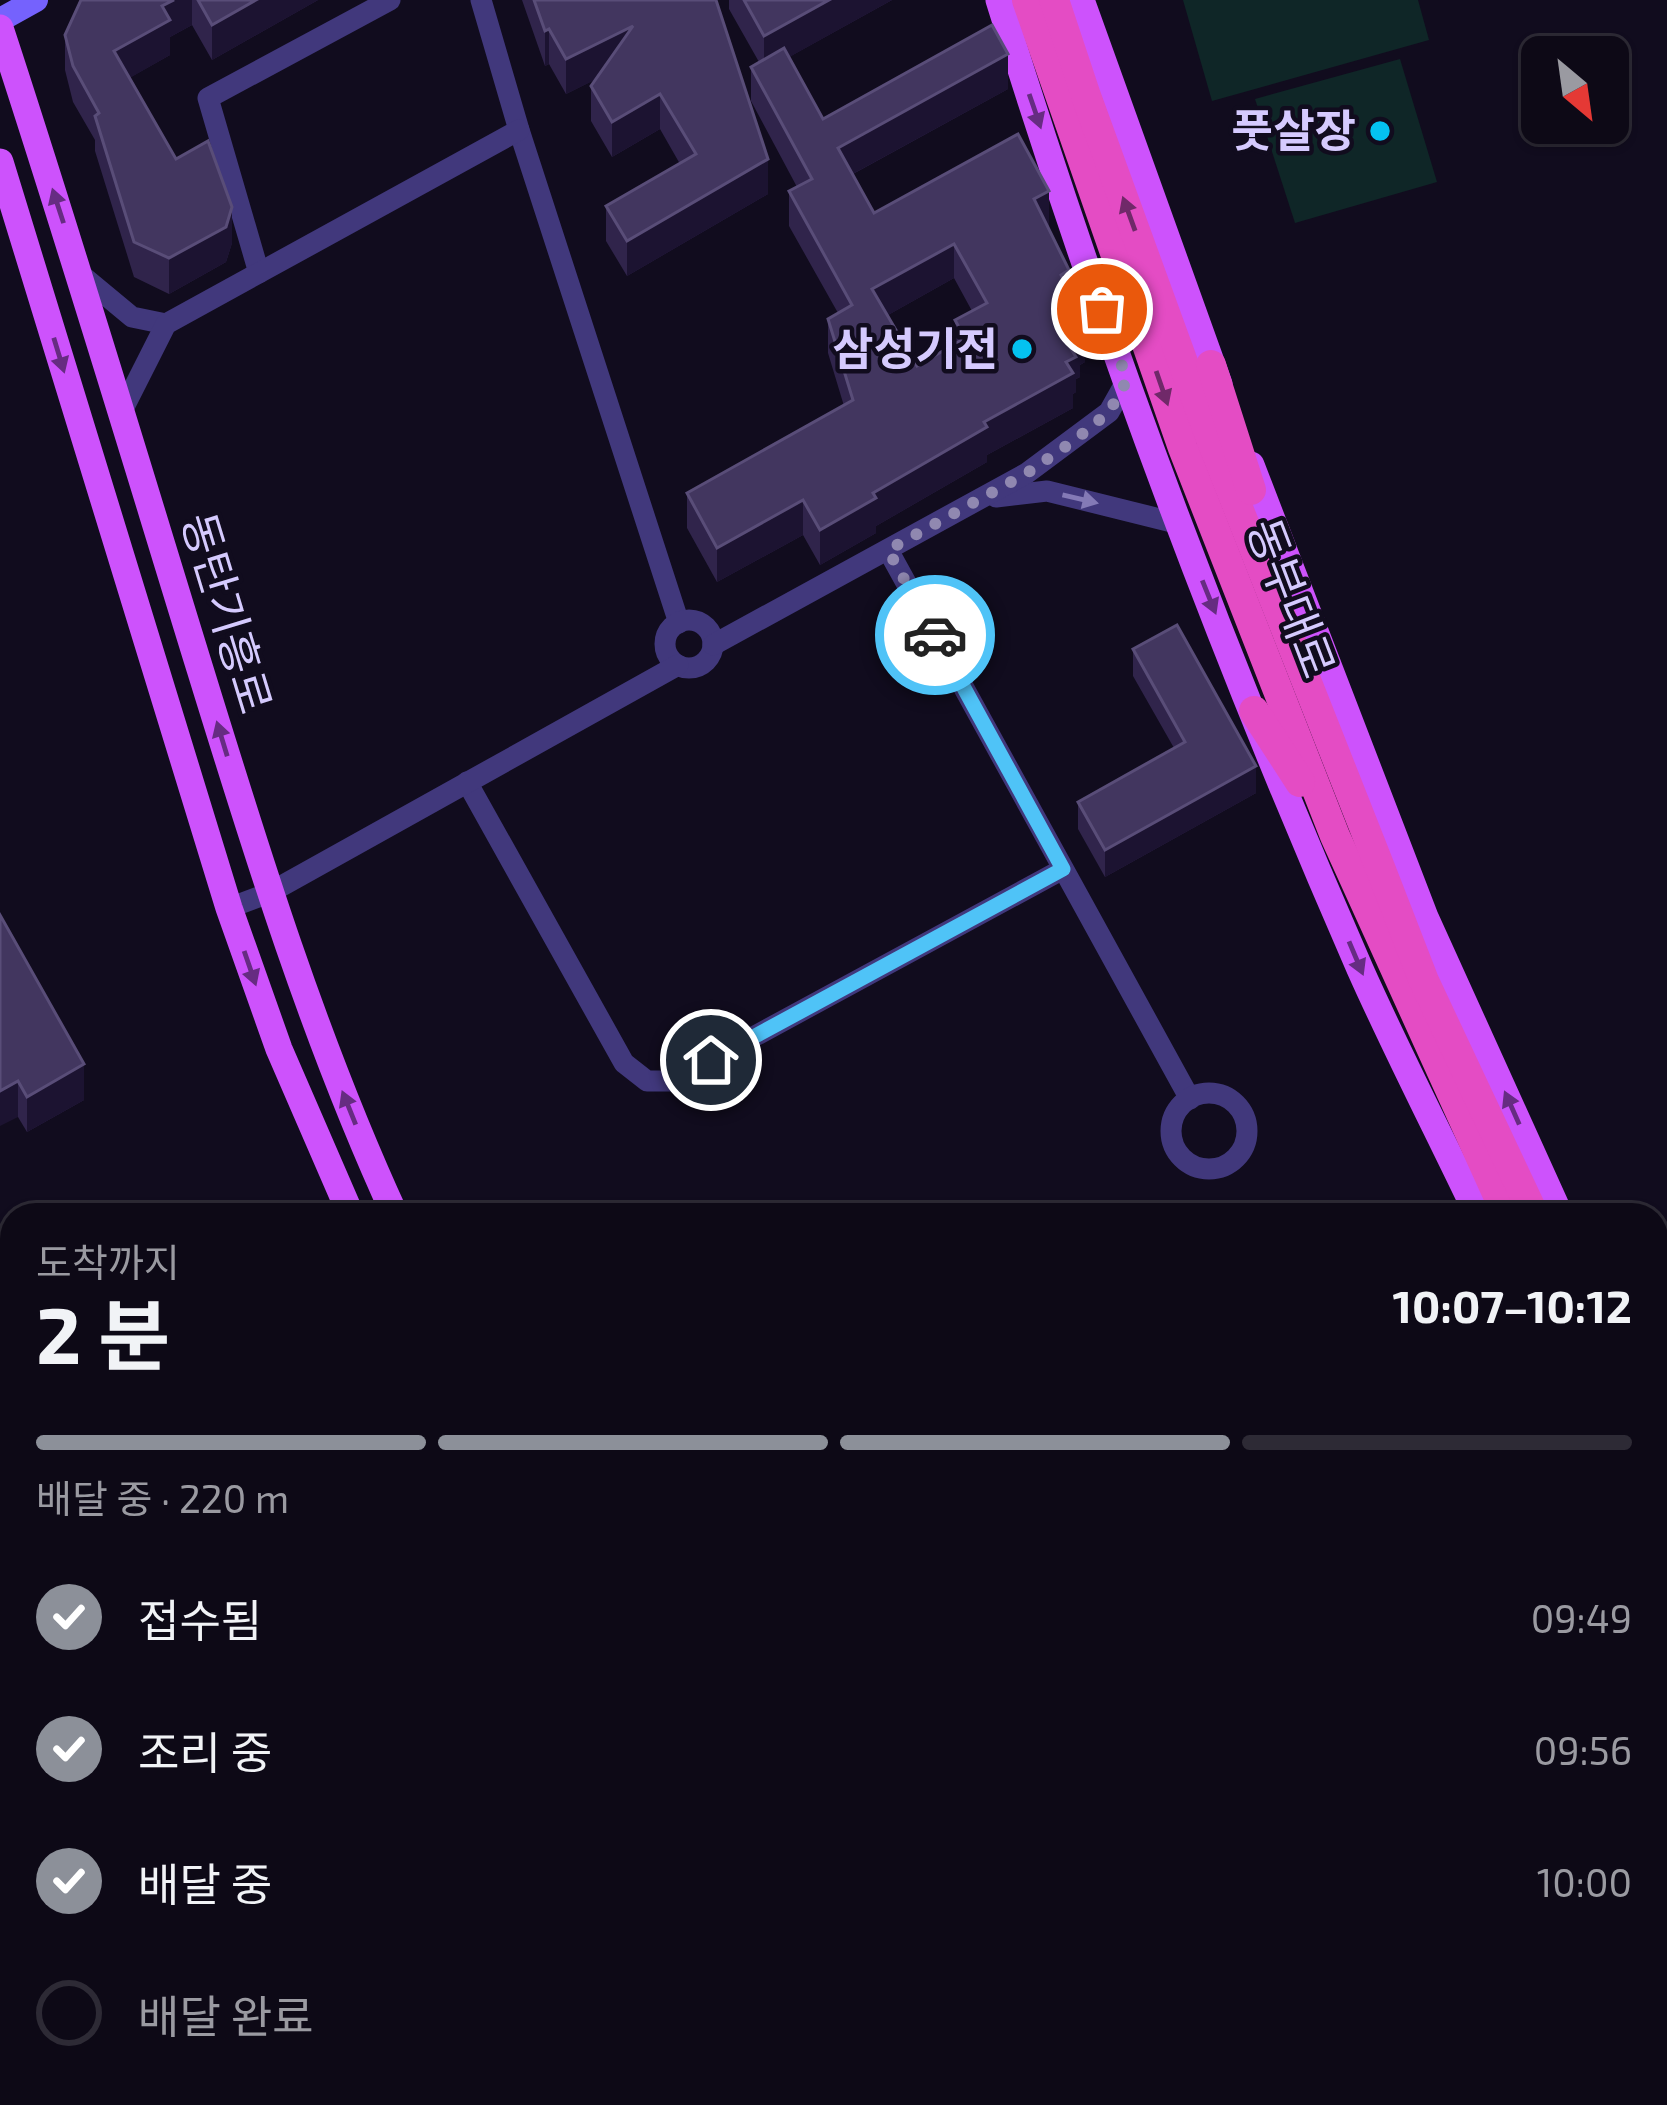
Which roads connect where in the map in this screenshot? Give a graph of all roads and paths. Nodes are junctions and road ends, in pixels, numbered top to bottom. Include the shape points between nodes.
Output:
1 (36, 0) edge
2 (390, 0) edge
3 (481, 0) edge
4 (999, 0) edge
5 (1028, 0) edge
6 (1054, 0) edge
7 (1081, 0) edge
8 (0, 24) edge
9 (519, 130) junction
10 (0, 162) edge
11 (79, 273) junction
12 (259, 273) junction
13 (166, 324) junction
14 (1211, 365) junction
15 (1127, 380) junction
16 (121, 412) junction
17 (978, 501) junction
18 (1180, 524) junction
19 (888, 550) junction
20 (679, 622) junction
21 (712, 645) junction
22 (678, 665) junction
23 (1254, 711) junction
24 (467, 782) junction
25 (1336, 836) junction
26 (1063, 869) junction
27 (1381, 870) junction
28 (269, 893) junction
29 (229, 908) junction
30 (1190, 1099) dead end
31 (345, 1203) edge
32 (390, 1203) edge
33 (1472, 1203) edge
34 (1502, 1203) edge
35 (1528, 1203) edge
36 (1555, 1203) edge

1 - 8 main road
2 - 12 street via 208,98
3 - 9 street
4 -> 15 main road, 동부대로
5 -> 25 highway, 동부대로 via 1183,448
27 -> 6 highway, 동부대로 via 1212,442
7 - 14 main road
11 -> 8 main road, 동탄기흥로
9 - 12 street
9 - 20 street
10 -> 29 main road, 동탄기흥로
11 - 13 street via 132,317
11 - 16 main road, 동탄기흥로
12 - 13 street
13 - 16 street
14 - 27 highway via 1250,490 1323,669
36 -> 14 main road via 1425,917
15 - 17 street via 1092,426
15 - 18 main road, 동부대로
28 -> 16 main road, 동탄기흥로
17 -> 18 street via 1047,491
17 - 19 street
18 -> 23 main road, 동부대로
19 - 21 street
19 - 26 street
20 - 21 street via 702,624
20 - 22 street via 665,640
21 - 22 street via 700,665
22 - 24 street
23 - 25 highway
23 -> 33 main road, 동부대로 via 1362,974
24 - 26 street via 623,1063 647,1082 672,1082
24 - 28 street
25 - 34 highway, 동부대로
26 - 30 street
27 - 35 highway, 동부대로
28 - 29 street
32 -> 28 main road, 동탄기흥로
29 -> 31 main road, 동탄기흥로

